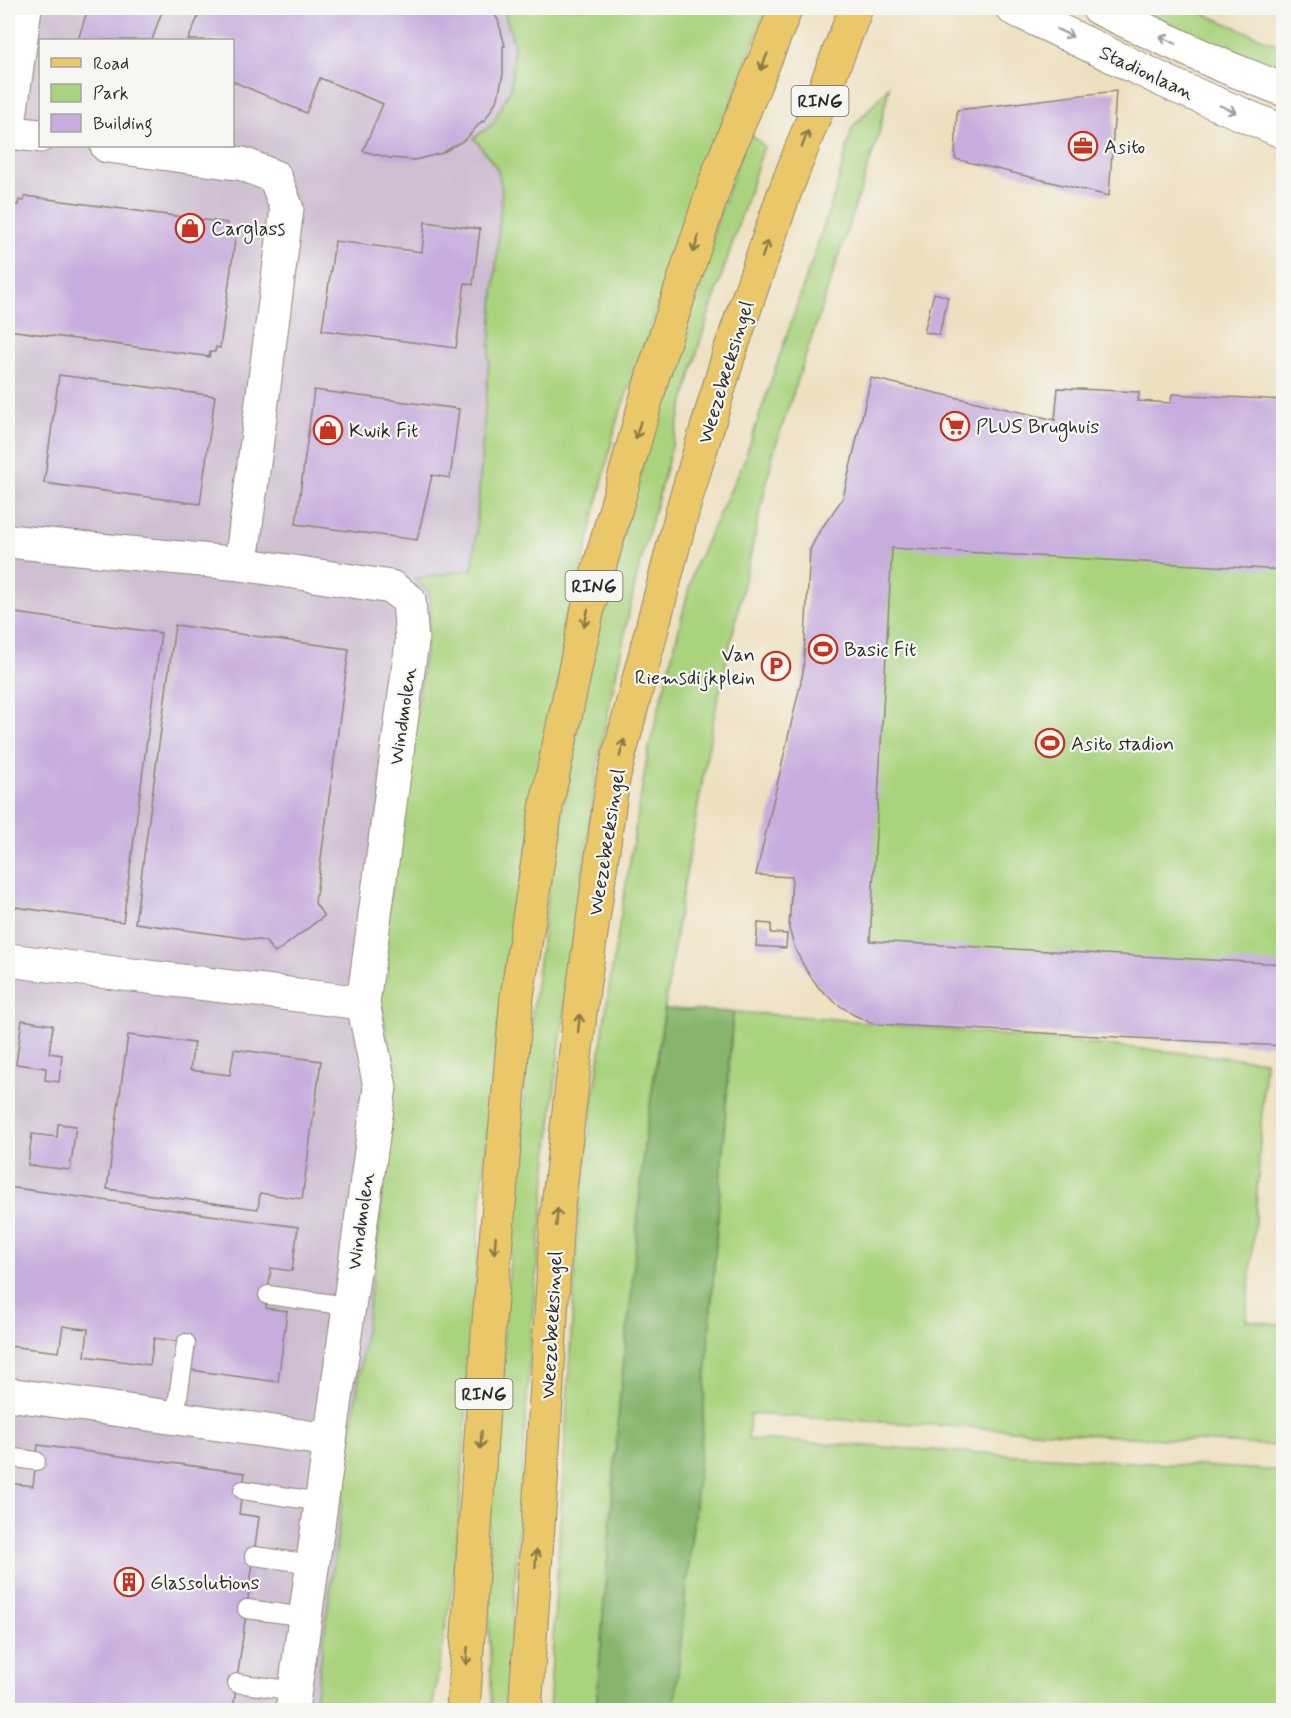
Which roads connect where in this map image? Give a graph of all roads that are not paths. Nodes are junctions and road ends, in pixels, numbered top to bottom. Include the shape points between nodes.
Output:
1 (25, 8) edge
2 (786, 8) edge
3 (856, 8) edge
4 (1012, 8) edge
5 (1098, 8) edge
6 (1284, 90) edge
7 (1284, 132) edge
8 (39, 136) edge
9 (115, 147) edge
10 (8, 541) edge
11 (241, 564) junction
12 (8, 960) edge
13 (363, 1003) junction
14 (268, 1295) dead end
15 (348, 1306) junction
16 (186, 1343) dead end
17 (8, 1394) edge
18 (175, 1418) junction
19 (330, 1440) junction
20 (8, 1457) edge
21 (36, 1461) dead end
22 (243, 1490) dead end
23 (321, 1502) junction
24 (254, 1556) dead end
25 (313, 1564) junction
26 (247, 1609) dead end
27 (305, 1617) junction
28 (237, 1683) dead end
29 (294, 1701) edge
30 (463, 1710) edge
31 (525, 1710) edge

1 - 8 street via 8,132
2 -> 30 main road, RING via 719,172 653,375 588,608 547,802 517,996 488,1333
31 -> 3 main road, Weezebeeksingel / RING via 557,1216 582,996 614,779 684,505 729,354 784,194
4 -> 7 street, Stadionlaan via 1175,86
6 -> 5 street, Stadionlaan
9 - 11 street via 243,164 275,177 287,209
10 - 11 street, Windmolen
11 - 13 street, Windmolen via 391,587 409,600 412,642
12 - 13 street
13 - 15 street, Windmolen via 380,1088
14 - 15 lane
15 - 19 street, Windmolen
16 - 18 lane
17 - 18 street
18 - 19 street
19 - 23 street, Windmolen
20 - 21 lane
22 - 23 lane
23 - 25 street, Windmolen
24 - 25 lane
25 - 27 street, Windmolen
26 - 27 lane
27 - 29 street, Windmolen
28 - 29 lane

